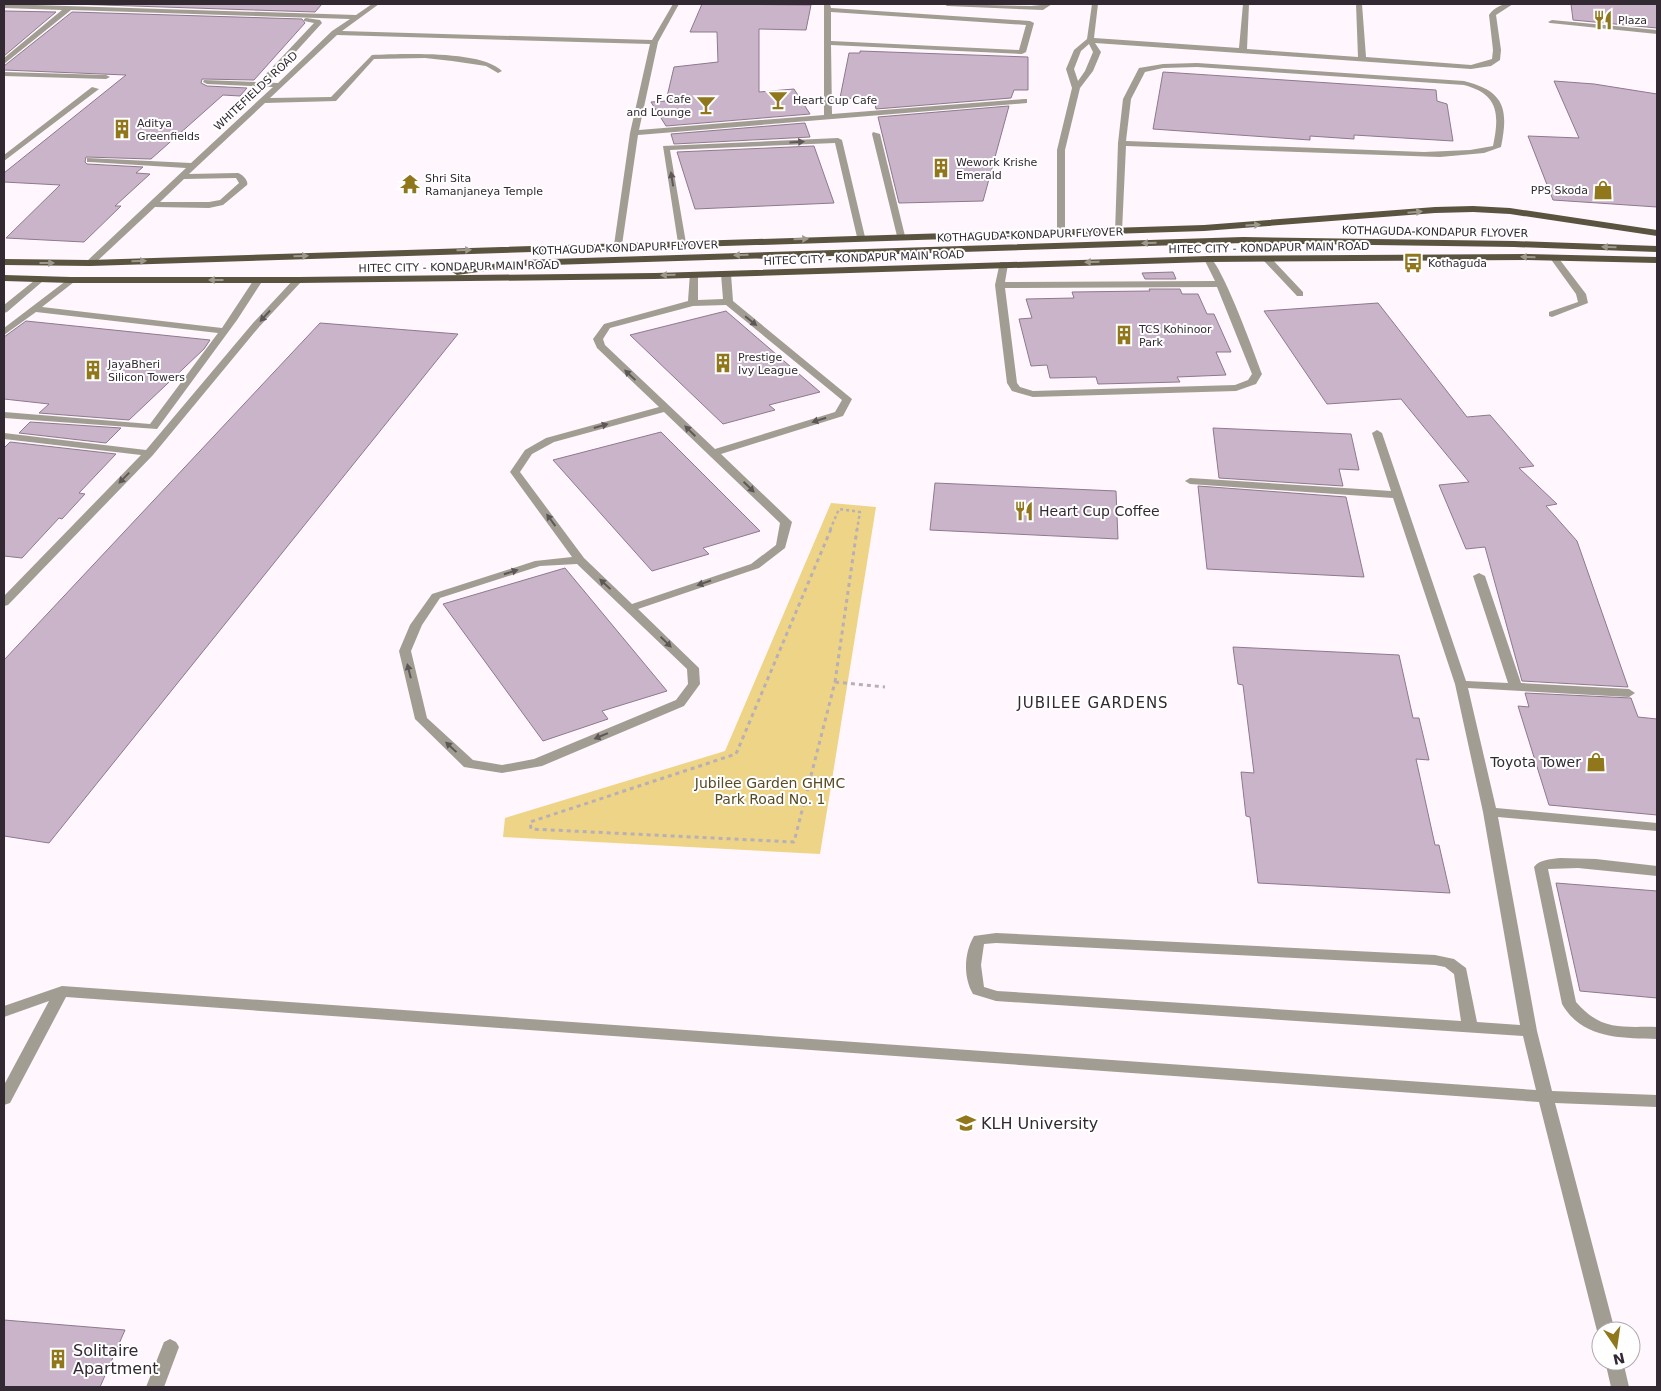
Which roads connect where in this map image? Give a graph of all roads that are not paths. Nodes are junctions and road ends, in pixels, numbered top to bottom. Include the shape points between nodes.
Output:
1 (118, 4) edge
2 (376, 4) edge
3 (676, 4) edge
4 (947, 4) edge
5 (1049, 4) edge
6 (1095, 4) edge
7 (1246, 4) edge
8 (1359, 4) edge
9 (1510, 4) edge
10 (4, 5) edge
11 (827, 6) edge
12 (108, 10) junction
13 (66, 11) junction
14 (355, 17) junction
15 (1552, 22) dead end
16 (1657, 32) edge
17 (335, 33) junction
18 (1090, 40) junction
19 (654, 42) junction
20 (827, 43) junction
21 (1243, 50) junction
22 (1362, 59) junction
23 (4, 62) edge
24 (498, 71) dead end
25 (4, 74) edge
26 (106, 77) dead end
27 (268, 77) dead end
28 (207, 82) dead end
29 (279, 85) junction
30 (95, 88) dead end
31 (1076, 88) junction
32 (262, 101) junction
33 (1024, 101) dead end
34 (828, 118) junction
35 (634, 133) junction
36 (876, 134) dead end
37 (1122, 143) junction
38 (4, 159) edge
39 (90, 160) dead end
40 (194, 166) junction
41 (182, 177) junction
42 (153, 204) junction
43 (1061, 231) junction
44 (1118, 231) junction
45 (1657, 233) edge
46 (901, 236) junction
47 (861, 237) junction
48 (682, 243) junction
49 (618, 245) junction
50 (1657, 249) edge
51 (1554, 258) junction
52 (1208, 259) junction
53 (1267, 259) junction
54 (1657, 261) edge
55 (4, 262) edge
56 (90, 263) junction
57 (1004, 264) junction
58 (4, 278) edge
59 (726, 278) junction
60 (40, 279) junction
61 (405, 279) junction
62 (694, 279) junction
63 (71, 280) junction
64 (258, 280) junction
65 (298, 280) junction
66 (1222, 284) junction
67 (1000, 285) junction
68 (1300, 294) dead end
69 (728, 302) junction
70 (692, 304) junction
71 (34, 309) junction
72 (4, 310) edge
73 (1552, 314) dead end
74 (224, 331) junction
75 (4, 332) edge
76 (666, 408) junction
77 (4, 415) edge
78 (1377, 433) dead end
79 (4, 436) edge
80 (149, 453) junction
81 (714, 453) junction
82 (1190, 481) dead end
83 (1398, 495) junction
84 (580, 560) junction
85 (1479, 576) dead end
86 (4, 603) edge
87 (631, 608) junction
88 (1461, 684) junction
89 (1516, 687) junction
90 (1629, 693) dead end
91 (1490, 812) junction
92 (1657, 827) edge
93 (1657, 872) edge
94 (62, 991) junction
95 (4, 1012) edge
96 (1470, 1027) junction
97 (1529, 1031) junction
98 (1657, 1033) edge
99 (1547, 1097) junction
100 (4, 1099) edge
101 (1657, 1101) edge
102 (1603, 1321) edge
103 (170, 1347) dead end
104 (1616, 1371) edge
105 (155, 1387) edge
106 (1620, 1387) edge

1 - 12 street
2 - 14 street, WHITEFIELDS ROAD
3 - 19 street
4 - 5 street via 1031,8 1043,8
6 - 18 street
7 - 21 street
8 - 22 street
9 - 22 street via 1492,15 1497,50 1496,60 1488,64 1471,66
10 - 13 street
11 - 20 street
11 - 20 street via 1030,23 1022,52
12 - 13 street
12 - 14 street
13 - 23 street
13 - 27 street via 318,21
14 - 17 street, WHITEFIELDS ROAD
15 - 16 street
17 - 19 street
17 - 29 street, WHITEFIELDS ROAD
18 - 21 street
18 - 31 street via 1097,52 1089,71
18 - 31 street via 1078,50 1070,69
19 - 35 street
20 - 34 street
21 - 22 street
24 - 32 street via 488,64 425,56 372,57 333,99
25 - 26 street
28 - 29 street
29 - 32 street, WHITEFIELDS ROAD
30 - 38 street
31 - 43 street via 1061,150
32 - 40 street, WHITEFIELDS ROAD
33 - 34 street
34 - 35 street
35 - 49 street
36 - 46 street
37 - 37 street via 1127,99 1142,70 1197,65 1464,83 1487,90 1497,102 1500,134 1497,147 1486,151 1431,154
37 - 44 street
39 - 40 street
40 - 41 street, WHITEFIELDS ROAD
41 - 42 street, WHITEFIELDS ROAD
41 - 42 street via 238,175 244,183 223,202 209,205
42 - 56 street, WHITEFIELDS ROAD
43 - 44 main road, HITEC CITY - KONDAPUR MAIN ROAD
43 - 46 main road, HITEC CITY - KONDAPUR MAIN ROAD
44 -> 45 main road, HITEC CITY - KONDAPUR MAIN ROAD via 1474,210 1510,211
46 - 47 main road, HITEC CITY - KONDAPUR MAIN ROAD
48 -> 47 main road, HITEC CITY - KONDAPUR MAIN ROAD
48 -> 47 street via 666,148 838,140
48 - 49 main road, HITEC CITY - KONDAPUR MAIN ROAD
56 -> 49 main road, HITEC CITY - KONDAPUR MAIN ROAD
50 -> 61 main road, KOTHAGUDA-KONDAPUR FLYOVER via 1243,240 520,263
51 -> 53 main road, HITEC CITY - KONDAPUR MAIN ROAD
51 - 54 main road, HITEC CITY - KONDAPUR MAIN ROAD
51 - 73 street via 1581,294 1583,303
52 - 53 main road, HITEC CITY - KONDAPUR MAIN ROAD
52 -> 57 main road, HITEC CITY - KONDAPUR MAIN ROAD
52 - 66 street
53 - 68 street
55 -> 56 main road, HITEC CITY - KONDAPUR MAIN ROAD
57 - 59 main road, HITEC CITY - KONDAPUR MAIN ROAD
57 - 67 street
58 - 60 main road, HITEC CITY - KONDAPUR MAIN ROAD
59 - 62 main road, HITEC CITY - KONDAPUR MAIN ROAD
59 - 69 street
60 - 63 main road, HITEC CITY - KONDAPUR MAIN ROAD
60 - 72 street
62 -> 61 main road, HITEC CITY - KONDAPUR MAIN ROAD
61 - 65 main road, HITEC CITY - KONDAPUR MAIN ROAD
62 - 70 street
64 -> 63 main road, HITEC CITY - KONDAPUR MAIN ROAD
63 - 71 street
64 - 65 main road, HITEC CITY - KONDAPUR MAIN ROAD
64 - 74 street
65 -> 80 street
66 - 67 street
66 - 67 street via 1257,374 1252,382 1236,388 1033,394 1016,389 1012,383
69 - 70 street
69 -> 81 street via 847,399 839,414
76 -> 70 street via 600,346 598,339 607,326
71 - 74 street
71 - 75 street
74 - 77 street via 153,427
81 -> 76 street
84 -> 76 street via 515,472 522,457 550,440
78 - 83 street
79 - 80 street
80 -> 86 street
81 -> 87 street via 786,522 781,546 755,566
82 - 83 street
83 - 88 street
87 -> 84 street
87 -> 84 street via 693,668 694,684 680,703 537,763 502,769 469,764 421,719 404,652 416,625 436,596 538,564
85 - 89 street
88 - 89 street
88 - 91 street
89 - 90 street
91 - 92 street
91 - 97 street
93 - 98 street via 1567,862 1551,862 1541,867 1570,1004 1592,1026
94 - 95 street
94 - 99 street
94 - 100 street
96 - 96 street via 996,996 978,990 974,980 974,948 979,940 996,938 1435,960 1449,963 1461,972
96 - 97 street
97 - 99 street
99 - 101 street
99 - 102 street
103 - 105 street
104 - 106 street

